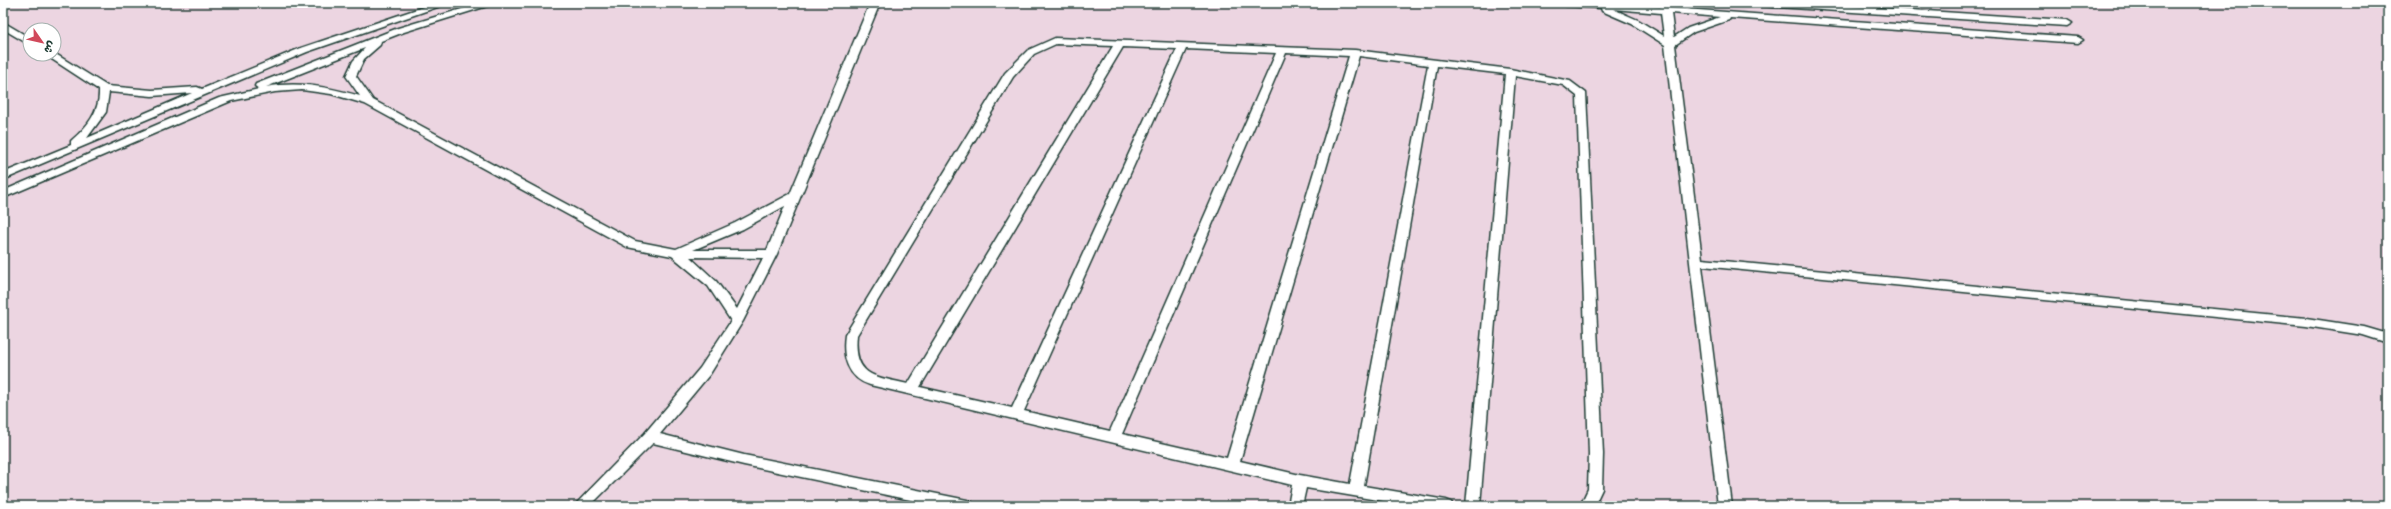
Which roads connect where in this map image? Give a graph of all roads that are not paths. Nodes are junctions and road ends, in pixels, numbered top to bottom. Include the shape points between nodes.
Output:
1 (444, 3) edge
2 (492, 3) edge
3 (876, 3) edge
4 (1566, 3) edge
5 (1760, 3) edge
6 (1593, 5) junction
7 (1665, 7) edge
8 (1734, 16) junction
9 (2067, 23) dead end
10 (3, 25) edge
11 (401, 30) junction
12 (22, 37) edge
13 (2078, 40) dead end
14 (1120, 43) junction
15 (1670, 44) junction
16 (1183, 46) junction
17 (1282, 50) junction
18 (1355, 53) junction
19 (62, 62) edge
20 (1433, 62) junction
21 (1510, 72) junction
22 (210, 88) junction
23 (104, 89) junction
24 (223, 100) junction
25 (369, 102) junction
26 (68, 149) junction
27 (3, 177) edge
28 (3, 195) edge
29 (795, 196) junction
30 (675, 254) junction
31 (771, 254) junction
32 (1697, 262) junction
33 (737, 321) junction
34 (2388, 339) edge
35 (912, 390) junction
36 (1016, 414) junction
37 (650, 437) junction
38 (1114, 437) junction
39 (1232, 464) junction
40 (1300, 481) junction
41 (1356, 490) junction
42 (581, 506) edge
43 (967, 506) edge
44 (1295, 506) edge
45 (1446, 506) edge
46 (1473, 506) edge
47 (1587, 506) edge
48 (1725, 506) edge

1 - 22 lane via 352,32
2 - 11 lane
3 - 29 lane
4 - 6 lane
5 - 9 lane
6 - 7 lane
6 - 15 lane via 1635,22
7 - 8 lane
7 - 15 lane
8 - 13 lane
8 - 15 lane via 1704,24
10 - 12 lane
11 - 24 lane
11 - 25 lane via 376,44 355,64 350,76
14 - 16 lane
14 - 35 lane
14 - 35 lane via 1055,41 1032,52 1009,75 851,335 849,355 853,368 870,380
15 - 32 lane
16 - 17 lane
16 - 36 lane
17 - 18 lane
17 - 38 lane
18 - 20 lane
18 - 39 lane
19 - 23 lane
20 - 21 lane
20 - 41 lane
21 - 46 lane
21 - 47 lane via 1566,83 1582,96 1596,454 1595,489
22 - 23 lane via 152,93
22 - 26 lane
23 - 26 lane via 105,97 99,116 82,138
24 - 25 lane via 271,89 294,87 312,88
24 - 28 lane
25 - 30 lane via 612,235 631,244
26 - 27 lane
29 - 30 lane via 739,226
29 - 31 lane
30 - 31 lane
30 - 33 lane via 706,275 728,302
31 - 33 lane
32 - 34 lane via 2306,322 2364,331
32 - 48 lane
33 - 37 lane via 705,371
35 - 36 lane
36 - 38 lane
37 - 42 lane
37 - 43 lane via 744,460
38 - 39 lane
39 - 40 lane
40 - 41 lane
40 - 44 lane
41 - 45 lane

